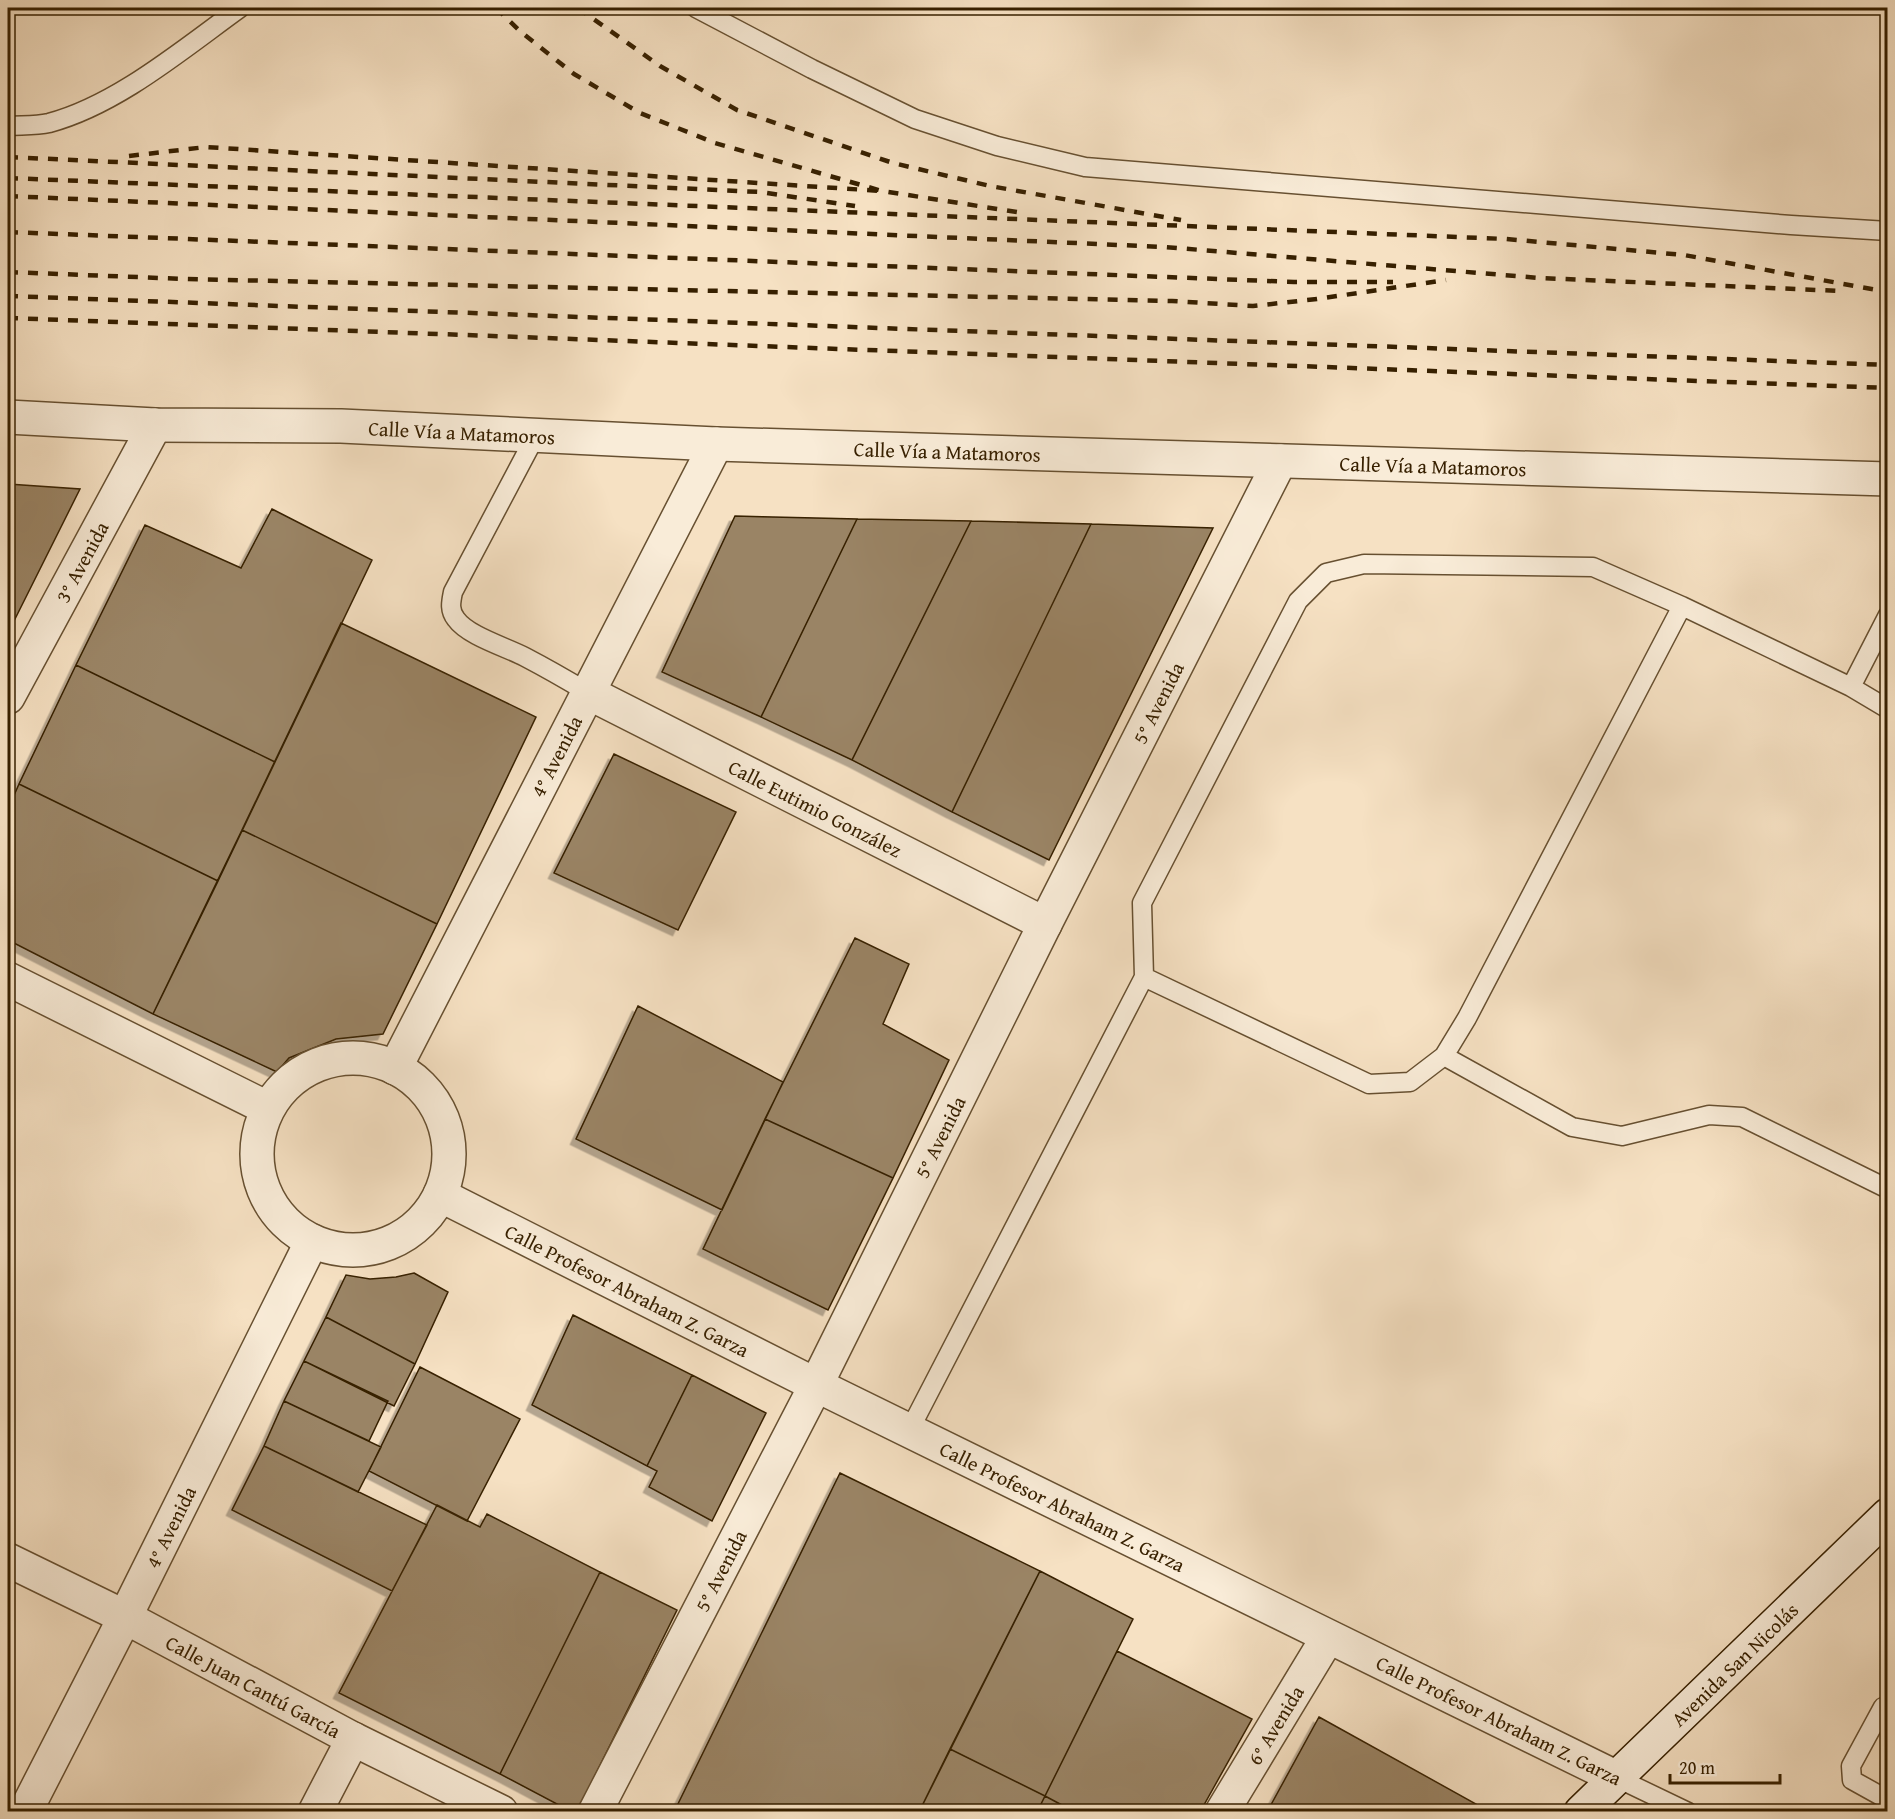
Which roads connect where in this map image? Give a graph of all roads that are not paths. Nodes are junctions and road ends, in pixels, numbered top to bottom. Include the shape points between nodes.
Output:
1 (240, 8) edge
2 (696, 8) edge
3 (8, 126) edge
4 (1887, 231) edge
5 (8, 417) edge
6 (155, 424) junction
7 (536, 435) junction
8 (716, 444) junction
9 (1280, 461) junction
10 (1887, 479) edge
11 (1682, 606) junction
12 (1887, 615) edge
13 (1851, 687) junction
14 (587, 692) junction
15 (8, 697) edge
16 (1887, 709) edge
17 (1045, 924) junction
18 (1144, 977) junction
19 (8, 980) edge
20 (1444, 1056) junction
21 (395, 1068) junction
22 (267, 1108) junction
23 (1887, 1189) edge
24 (440, 1195) junction
25 (312, 1241) junction
26 (816, 1385) junction
27 (909, 1431) junction
28 (1887, 1515) edge
29 (8, 1560) edge
30 (125, 1617) junction
31 (1328, 1637) junction
32 (1886, 1706) edge
33 (353, 1739) junction
34 (1615, 1778) junction
35 (1887, 1800) edge
36 (25, 1812) edge
37 (315, 1812) edge
38 (501, 1812) edge
39 (595, 1812) edge
40 (1222, 1812) edge
41 (1581, 1812) edge
42 (1688, 1812) edge

1 - 3 lane via 98,105 47,124
2 - 4 lane via 915,119 997,146 1085,167
5 - 6 street, Calle Vía a Matamoros
6 - 7 street, Calle Vía a Matamoros via 340,426
6 - 15 street, 3° Avenida
7 - 8 street, Calle Vía a Matamoros
7 - 14 lane via 453,592 450,605 457,621 466,629
8 - 9 street, Calle Vía a Matamoros
8 - 14 street, 4° Avenida
9 - 10 street, Calle Vía a Matamoros
9 - 17 street, 5° Avenida
11 - 13 lane
11 - 18 lane via 1593,567 1364,564 1326,573 1298,601 1142,903
11 - 20 lane
12 - 13 lane
13 - 16 lane
14 - 17 street, Calle Eutimio González
14 - 21 street, 4° Avenida
17 - 26 street, 5° Avenida
18 - 20 lane via 1369,1084 1410,1082
18 - 27 lane
19 - 22 street
20 - 23 lane via 1572,1127 1623,1136 1709,1115 1742,1117
21 - 22 street via 354,1057 320,1063 289,1081
21 - 24 street via 415,1081 435,1105 447,1134 448,1166
22 - 25 street via 257,1137 257,1169 267,1198 286,1223
24 - 25 street via 423,1220 399,1238 371,1248 341,1249
24 - 26 street, Calle Profesor Abraham Z. Garza
25 - 30 street, 4° Avenida
26 - 27 street, Calle Profesor Abraham Z. Garza
26 - 39 street, 5° Avenida
27 - 31 street, Calle Profesor Abraham Z. Garza
28 - 34 street, Avenida San Nicolás
29 - 30 street, Calle Juan Cantú García
30 - 33 street, Calle Juan Cantú García
30 - 36 street, 4° Avenida
31 - 34 street, Calle Profesor Abraham Z. Garza
31 - 40 street, 6° Avenida
32 - 35 lane via 1851,1766 1852,1780
33 - 37 street
33 - 38 street, Calle Juan Cantú García
34 - 41 street, Avenida San Nicolás
34 - 42 lane, Calle Profesor Abraham Z. Garza

